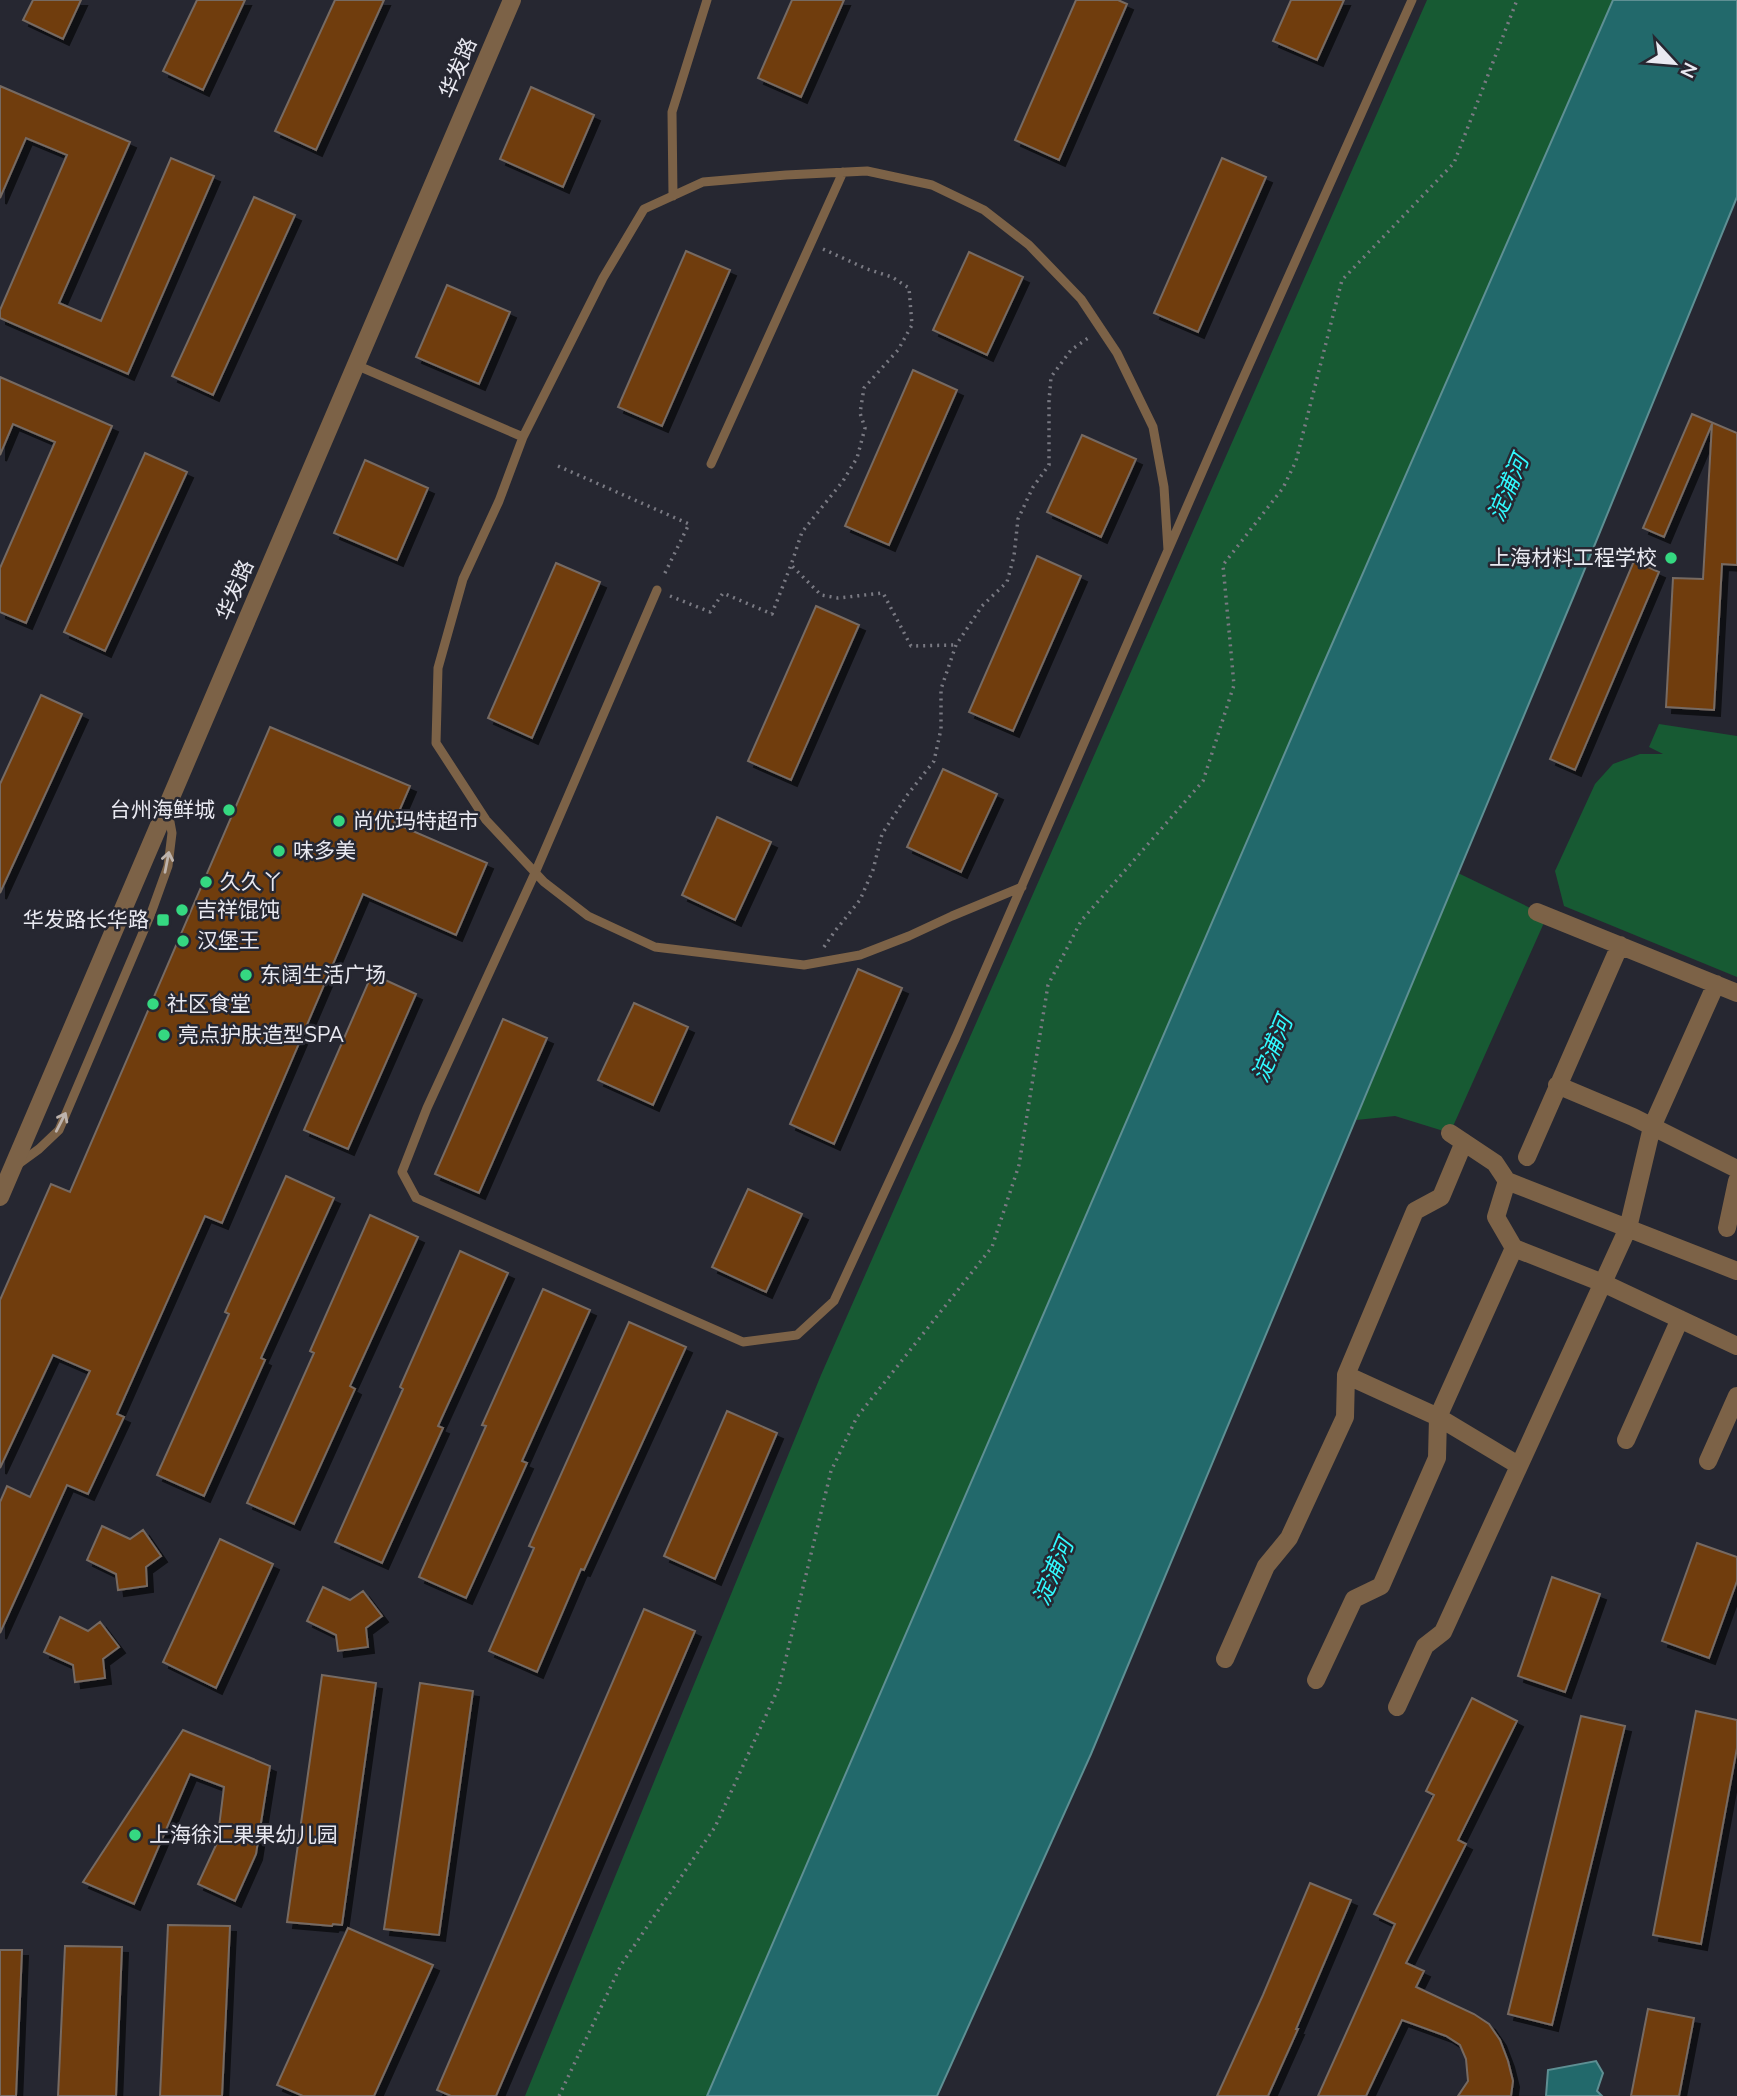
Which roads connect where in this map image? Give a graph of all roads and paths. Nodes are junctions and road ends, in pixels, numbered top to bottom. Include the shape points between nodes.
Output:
1 (512, 0) edge
2 (707, 0) edge
3 (1412, 0) edge
4 (1517, 0) edge
5 (843, 172) junction
6 (673, 196) junction
7 (811, 244) junction
8 (1101, 329) junction
9 (356, 365) junction
10 (523, 437) junction
11 (711, 464) dead end
12 (558, 466) dead end
13 (1168, 552) junction
14 (791, 565) junction
15 (657, 590) junction
16 (956, 645) junction
17 (167, 806) junction
18 (535, 873) junction
19 (1022, 887) junction
20 (1537, 912) dead end
21 (1620, 945) junction
22 (814, 963) junction
23 (1716, 984) junction
24 (1737, 993) edge
25 (1557, 1085) junction
26 (1652, 1127) junction
27 (1527, 1157) dead end
28 (12, 1168) junction
29 (1737, 1169) edge
30 (1507, 1181) junction
31 (1737, 1181) edge
32 (0, 1197) edge
33 (1628, 1228) junction
34 (1727, 1228) dead end
35 (1514, 1248) junction
36 (1737, 1271) edge
37 (1603, 1283) junction
38 (1680, 1319) junction
39 (1737, 1346) edge
40 (1346, 1375) junction
41 (1737, 1396) edge
42 (1438, 1417) junction
43 (1626, 1440) dead end
44 (1709, 1461) dead end
45 (1518, 1465) junction
46 (1226, 1659) dead end
47 (1316, 1680) dead end
48 (1397, 1707) dead end
49 (559, 2096) edge

1 - 9 street, 华发路
2 - 6 lane via 672,112
3 - 13 lane
4 - 49 path via 1454,163 1342,280 1296,461 1283,488 1223,565 1234,685 1203,781 1081,921 1048,985 1019,1165 992,1247 858,1417 831,1471 779,1687 715,1827 621,1965
5 - 6 lane via 703,182
5 - 7 lane
5 - 8 lane via 867,171 932,185 984,209 1028,245 1081,299
6 - 10 lane via 644,209 603,278
7 - 11 lane
7 - 14 path via 909,288 912,325 898,350 864,388 860,413 865,428 857,458 802,532
8 - 13 lane via 1153,427 1164,487
8 - 16 path via 1071,350 1051,377 1049,465 1017,519 1007,582 982,606
9 - 10 lane
9 - 17 street, 华发路
10 - 18 lane via 463,579 438,668 436,743 486,820
12 - 15 path via 689,524
13 - 19 lane
14 - 15 path via 772,614 723,593 710,612
14 - 16 path via 821,595 838,598 883,593 911,646
15 - 18 lane
16 - 22 path via 941,688 942,729 934,761 882,834 860,900
17 - 28 street, 华发路
28 -> 17 lane via 59,1130 168,866 172,833
18 - 19 lane via 402,1172 416,1198 743,1342 797,1335 834,1301
18 - 22 lane via 588,916 655,947
19 - 22 lane via 860,956
20 - 21 street
21 - 23 street
21 - 25 street
23 - 24 street
23 - 26 street
25 - 26 street
25 - 27 street
26 - 29 street
26 - 33 street
28 - 32 street, 华发路
30 - 33 street
30 - 35 street via 1496,1217
30 - 40 street via 1495,1163 1457,1137 1441,1197 1415,1211
31 - 34 street
33 - 36 street
33 - 37 street
35 - 37 street
35 - 42 street
37 - 38 street
37 - 45 street
38 - 39 street
38 - 43 street
40 - 42 street
40 - 46 street via 1345,1417 1289,1538 1266,1566
41 - 44 street
42 - 45 street
42 - 47 street via 1437,1458 1381,1586 1354,1599
45 - 48 street via 1443,1632 1425,1646

